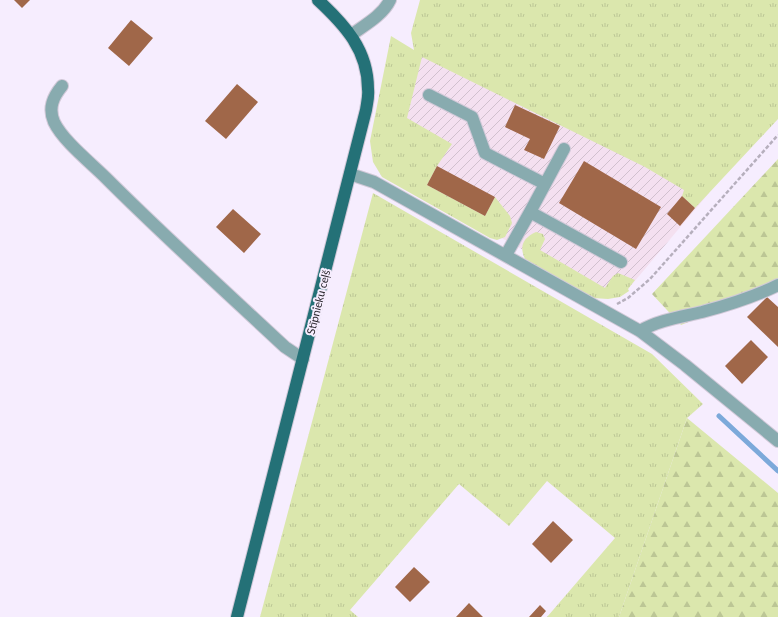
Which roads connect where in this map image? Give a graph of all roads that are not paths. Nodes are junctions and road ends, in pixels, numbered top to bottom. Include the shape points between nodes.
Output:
1 (318, 0) edge
2 (390, 0) edge
3 (352, 35) junction
4 (62, 86) dead end
5 (429, 95) dead end
6 (564, 149) dead end
7 (350, 174) junction
8 (545, 184) junction
9 (530, 212) junction
10 (506, 255) junction
11 (621, 262) dead end
12 (778, 285) edge
13 (640, 331) junction
14 (303, 359) junction
15 (778, 441) edge
16 (237, 617) edge

1 - 3 main road, Stīpnieku ceļš
2 - 3 street via 376,17
3 - 7 main road, Stīpnieku ceļš via 365,60 368,89 366,110
4 - 14 street via 53,99 51,112 58,128 68,140 285,348
5 - 8 street via 472,117 484,153
6 - 8 street
7 - 10 street via 374,182
7 - 14 main road, Stīpnieku ceļš
8 - 9 street
9 - 10 street
9 - 11 street
10 - 13 street
12 - 13 street via 758,295 653,324
13 - 15 street
14 - 16 main road, Stīpnieku ceļš

